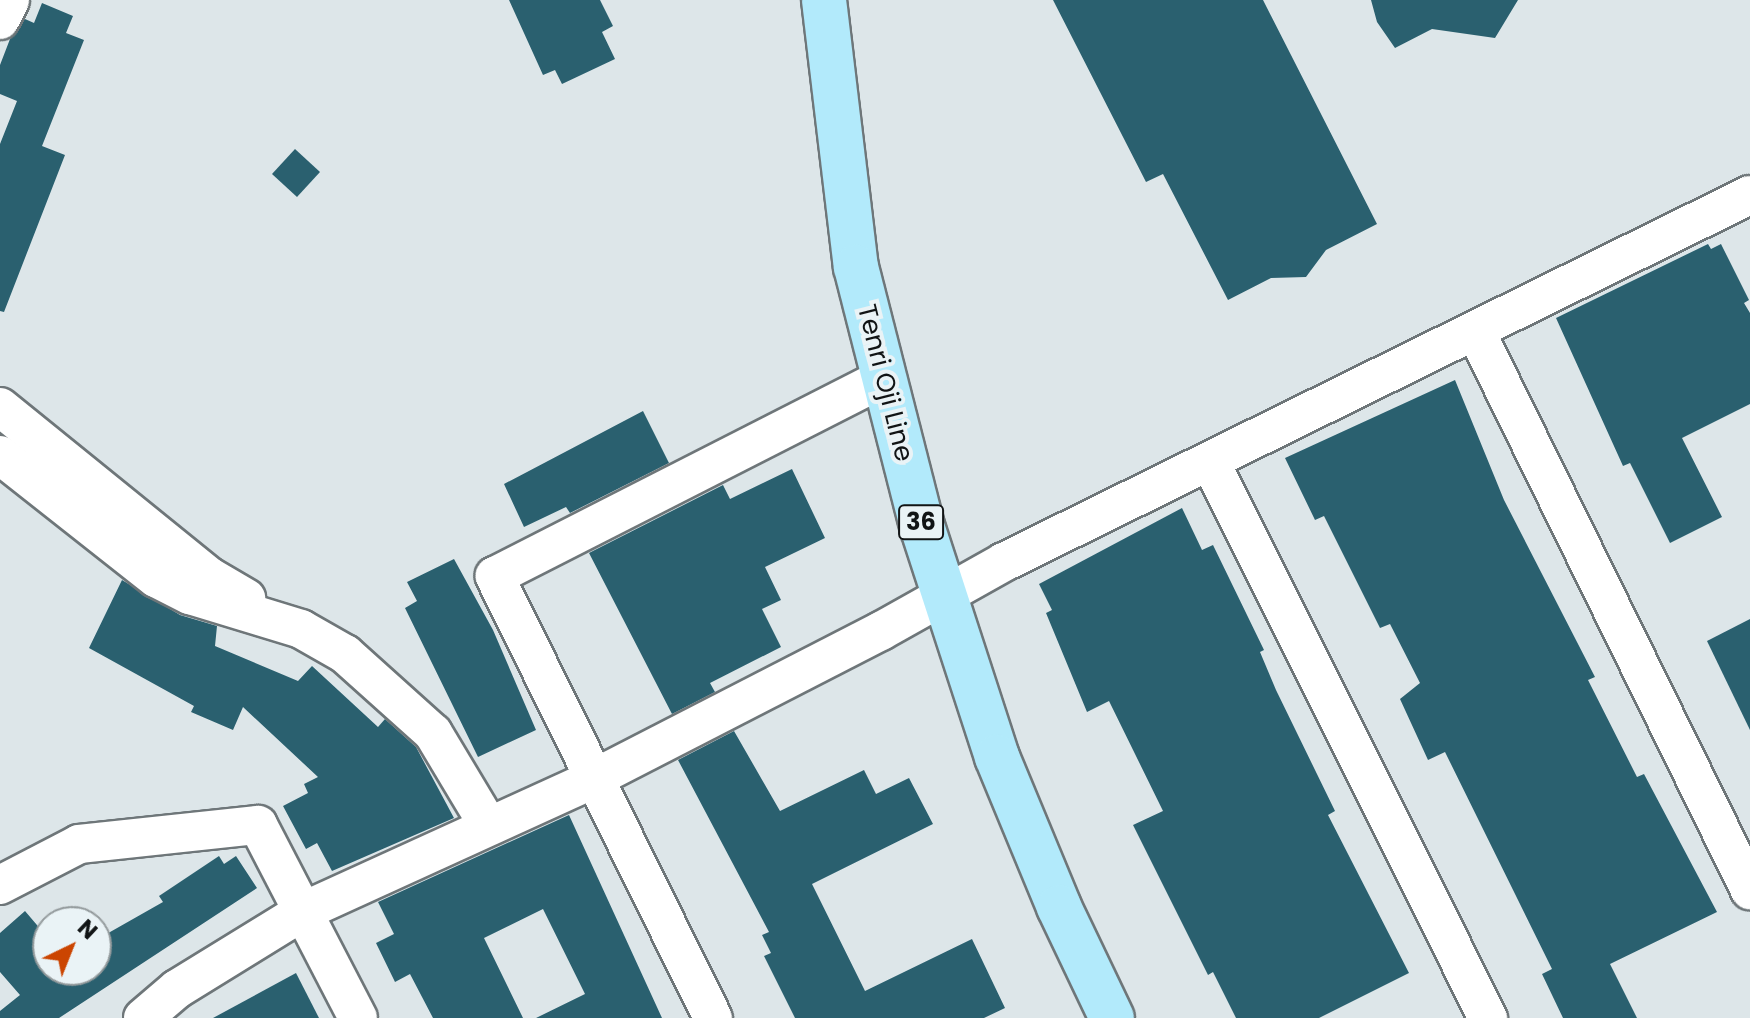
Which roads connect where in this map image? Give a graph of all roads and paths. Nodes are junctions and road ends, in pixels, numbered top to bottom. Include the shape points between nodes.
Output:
1 (10, 0) edge
2 (824, 0) edge
3 (0, 20) edge
4 (1747, 205) edge
5 (1476, 332) junction
6 (882, 379) junction
7 (0, 407) edge
8 (0, 455) edge
9 (1210, 461) junction
10 (943, 594) junction
11 (301, 629) junction
12 (593, 779) junction
13 (488, 825) junction
14 (0, 885) edge
15 (1750, 890) edge
16 (304, 911) junction
17 (143, 1018) edge
18 (358, 1018) edge
19 (713, 1018) edge
20 (1112, 1018) edge
21 (1488, 1018) edge

1 - 3 street
2 - 6 main road, Tenri Oji Line / 36 via 856,267
4 - 5 street
5 - 9 street
5 - 15 street
6 - 10 main road, Tenri Oji Line / 36
6 - 12 street via 495,576
7 - 11 street via 210,577
8 - 11 street via 156,578 190,595
9 - 10 street
9 - 21 street
10 - 12 street
10 - 20 main road, Tenri Oji Line / 36 via 997,757
11 - 13 street via 371,674 433,733
12 - 13 street
12 - 19 street
13 - 16 street
14 - 16 street via 79,844 258,825
16 - 17 street via 177,989
16 - 18 street

